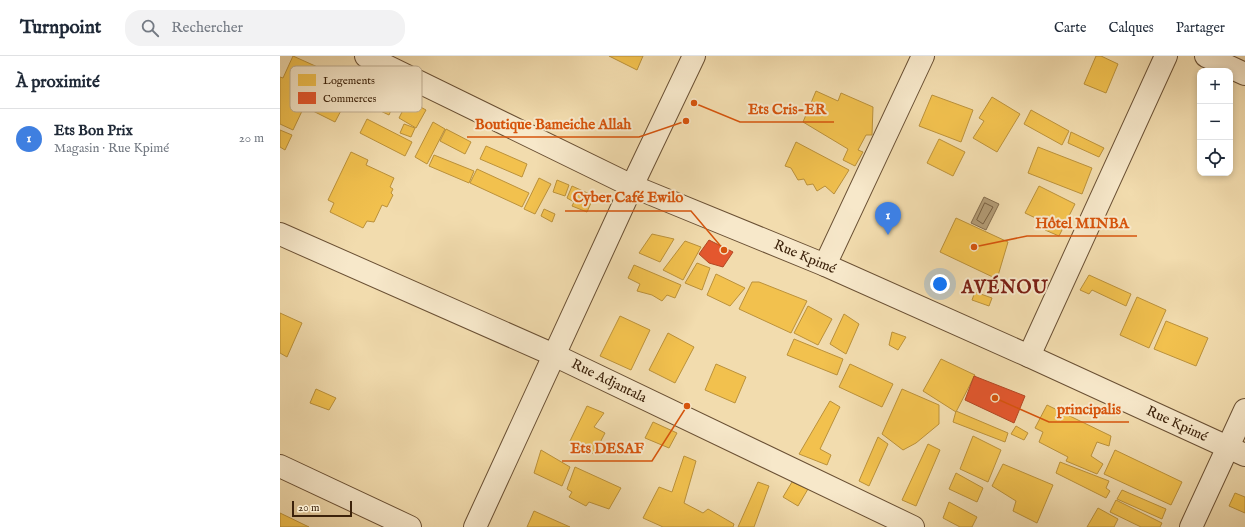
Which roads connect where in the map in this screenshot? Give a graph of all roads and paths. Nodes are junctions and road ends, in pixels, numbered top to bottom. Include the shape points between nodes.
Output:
1 (366, 56) edge
2 (694, 56) edge
3 (923, 56) edge
4 (1166, 56) edge
5 (1206, 56) edge
6 (386, 66) edge
7 (1245, 74) edge
8 (422, 83) edge
9 (632, 186) junction
10 (280, 234) edge
11 (825, 265) junction
12 (554, 355) junction
13 (1030, 356) junction
14 (1245, 410) edge
15 (1236, 451) edge
16 (280, 466) edge
17 (410, 527) edge
18 (475, 527) edge
19 (912, 527) edge
20 (1191, 527) edge

1 - 6 street, Rue Kpimé
2 - 9 street
3 - 11 street
4 - 13 street
5 - 7 street
8 - 9 street, Rue Kpimé
9 - 11 street, Rue Kpimé
9 - 12 street
10 - 12 street, Rue Adjantala
11 - 13 street, Rue Kpimé
12 - 18 street
12 - 19 street, Rue Adjantala
13 - 15 street, Rue Kpimé
14 - 15 street
15 - 20 street
16 - 17 street

